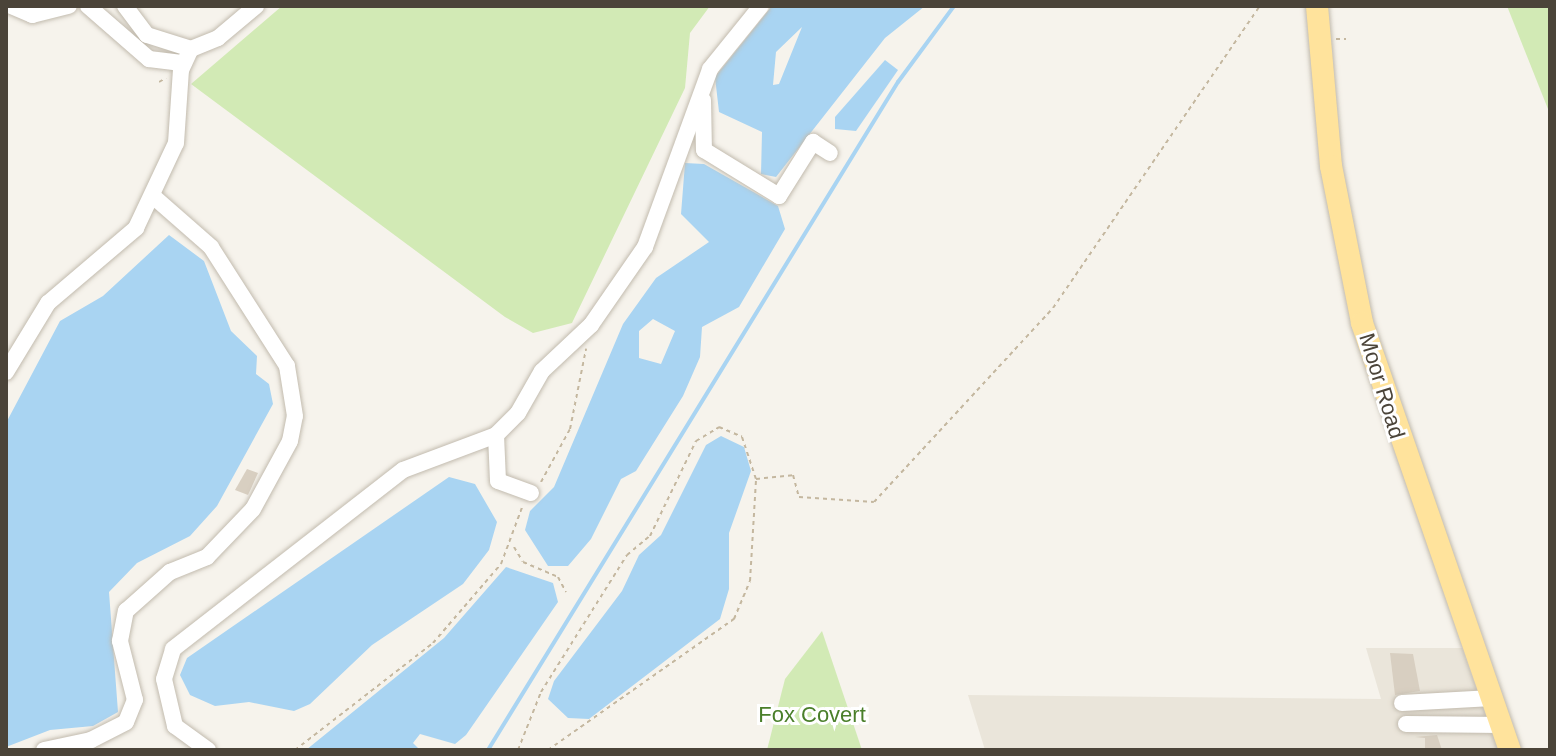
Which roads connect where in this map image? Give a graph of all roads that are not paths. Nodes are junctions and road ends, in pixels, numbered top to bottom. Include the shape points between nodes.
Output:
1 (11, 6) edge
2 (69, 6) edge
3 (88, 6) edge
4 (125, 6) edge
5 (256, 6) edge
6 (761, 6) edge
7 (1317, 6) edge
8 (188, 56) junction
9 (703, 95) junction
10 (704, 150) junction
11 (830, 153) dead end
12 (675, 161) junction
13 (153, 196) junction
14 (6, 372) edge
15 (496, 435) junction
16 (531, 493) road end
17 (1492, 698) junction
18 (1402, 703) dead end
19 (1406, 724) dead end
20 (1501, 725) junction
21 (44, 750) edge
22 (208, 750) edge
23 (1510, 750) edge

1 - 2 lane via 32,15
3 - 8 lane via 149,59
4 - 8 lane via 147,35
5 - 8 lane
6 - 9 lane via 719,53
7 - 17 main road, Moor Road via 1331,166 1362,323
8 - 13 lane via 179,132
9 - 10 lane
9 - 12 lane
10 - 11 lane via 779,196 813,142
10 - 12 lane
12 - 15 lane via 645,247 591,325 542,371
13 - 14 lane via 136,228 48,303
13 - 21 lane via 211,247 287,366 295,416 290,441 253,509 207,557 170,572 126,611 120,641 135,700 126,722 91,740
15 - 16 lane via 498,481
15 - 22 lane via 403,470 173,649 164,679 175,726
17 - 18 lane
17 - 20 main road, Moor Road
19 - 20 lane
20 - 23 main road, Moor Road

